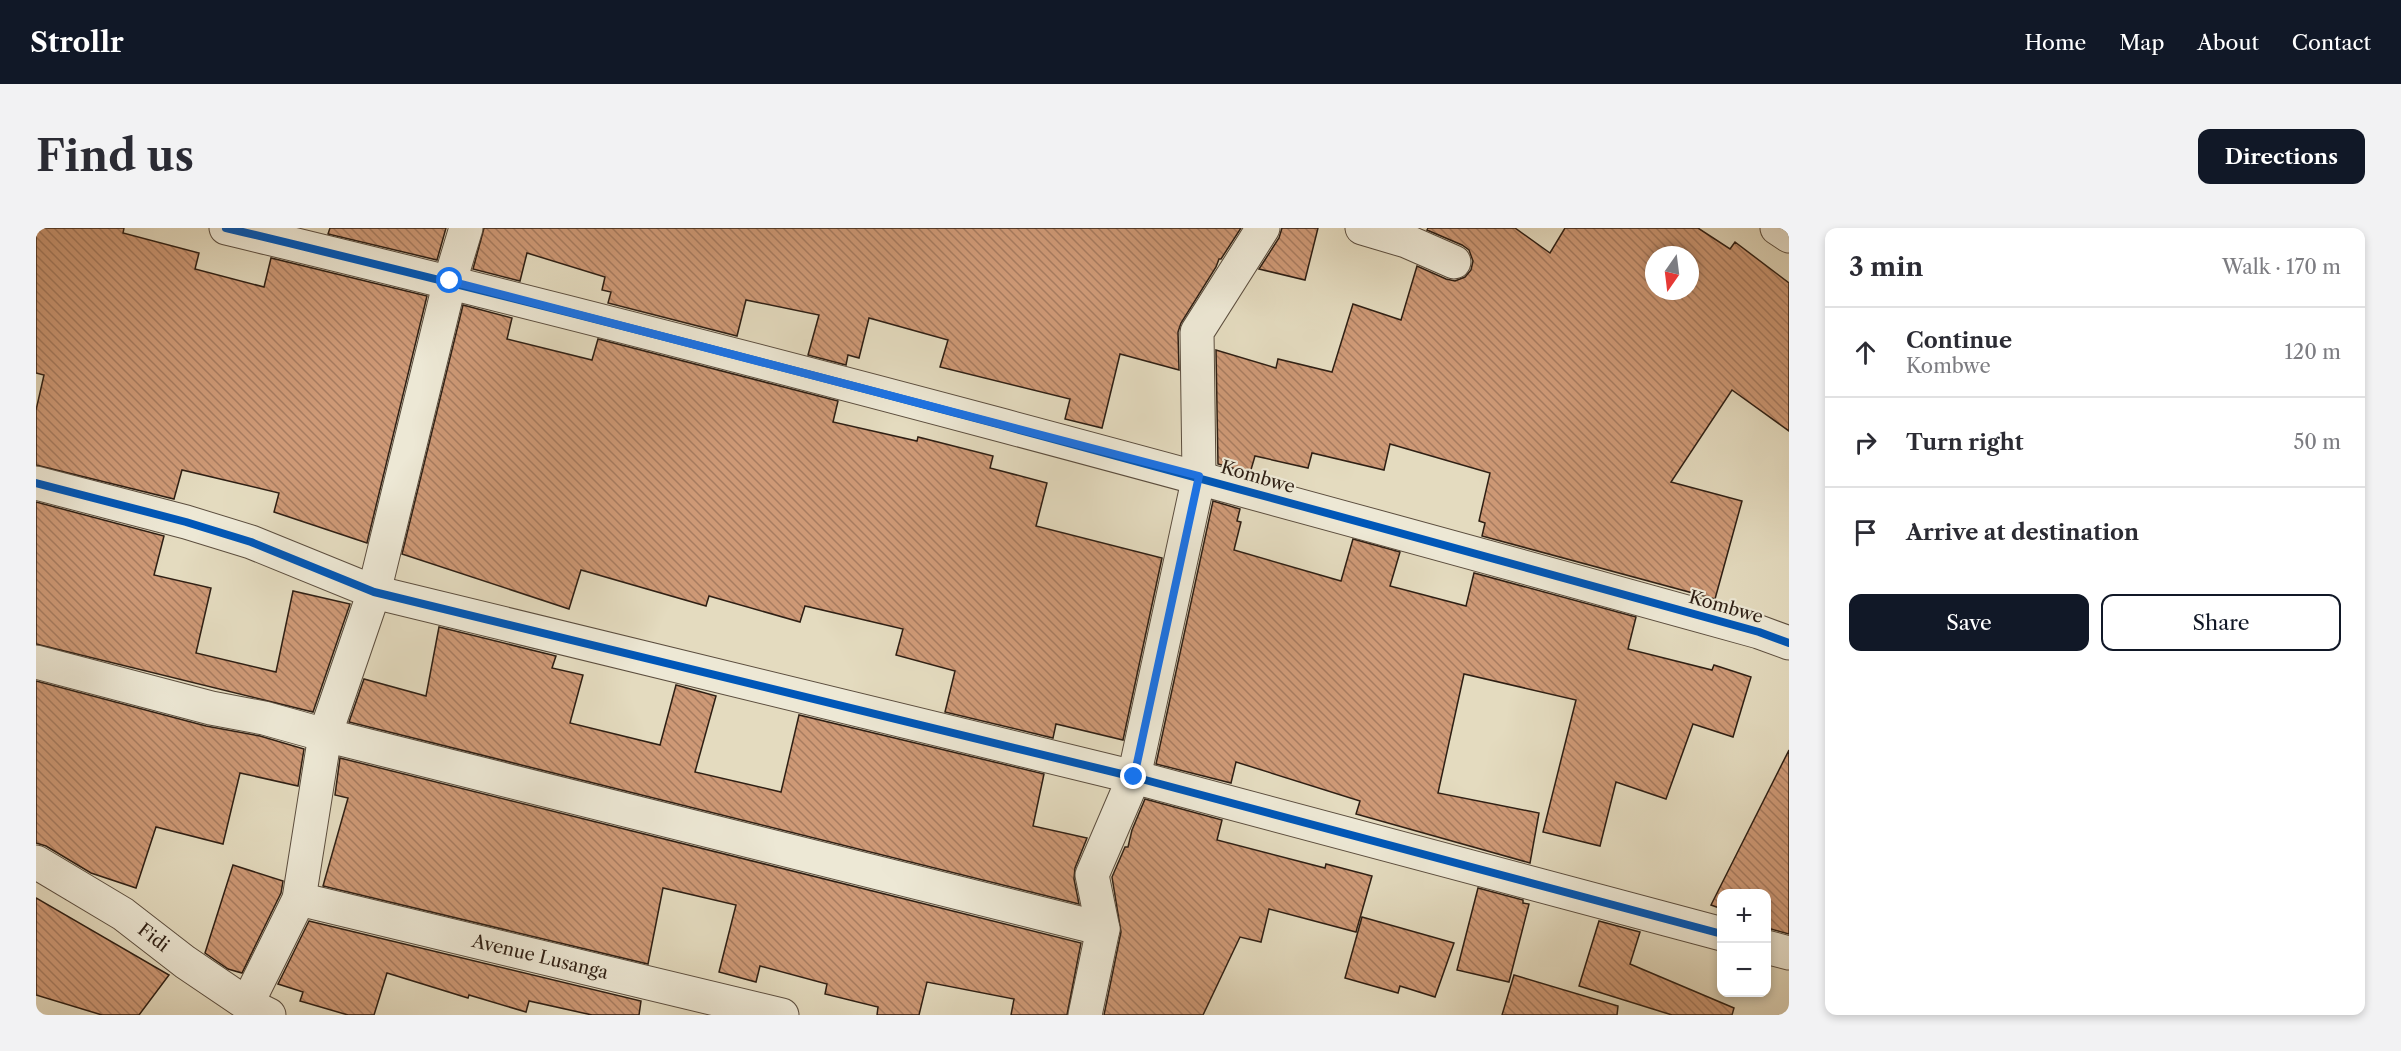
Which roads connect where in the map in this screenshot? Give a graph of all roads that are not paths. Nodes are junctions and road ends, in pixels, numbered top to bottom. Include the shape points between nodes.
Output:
1 (226, 228) edge
2 (466, 228) edge
3 (1263, 228) edge
4 (1362, 228) edge
5 (1777, 228) edge
6 (1789, 236) edge
7 (1454, 261) dead end
8 (450, 281) junction
9 (1199, 476) junction
10 (36, 483) edge
11 (374, 592) junction
12 (1789, 643) edge
13 (36, 662) edge
14 (325, 735) junction
15 (1134, 777) junction
16 (36, 862) edge
17 (299, 899) junction
18 (1103, 929) junction
19 (1717, 933) edge
20 (1771, 948) edge
21 (1789, 953) edge
22 (258, 1009) edge
23 (782, 1015) edge
24 (1084, 1015) edge

1 - 8 street, Kombwe
2 - 8 street
3 - 9 street via 1197,332
4 - 7 street
5 - 6 street
8 - 9 street, Kombwe
8 - 11 street
9 - 12 street, Kombwe
9 - 15 street
10 - 11 street via 251,542
11 - 14 street
11 - 15 street
13 - 14 street
14 - 17 street
14 - 18 street
15 - 18 street via 1092,875
15 - 19 street
16 - 22 street, Fidi via 123,914 185,962
17 - 22 street
17 - 23 street, Avenue Lusanga
18 - 24 street
20 - 21 street

